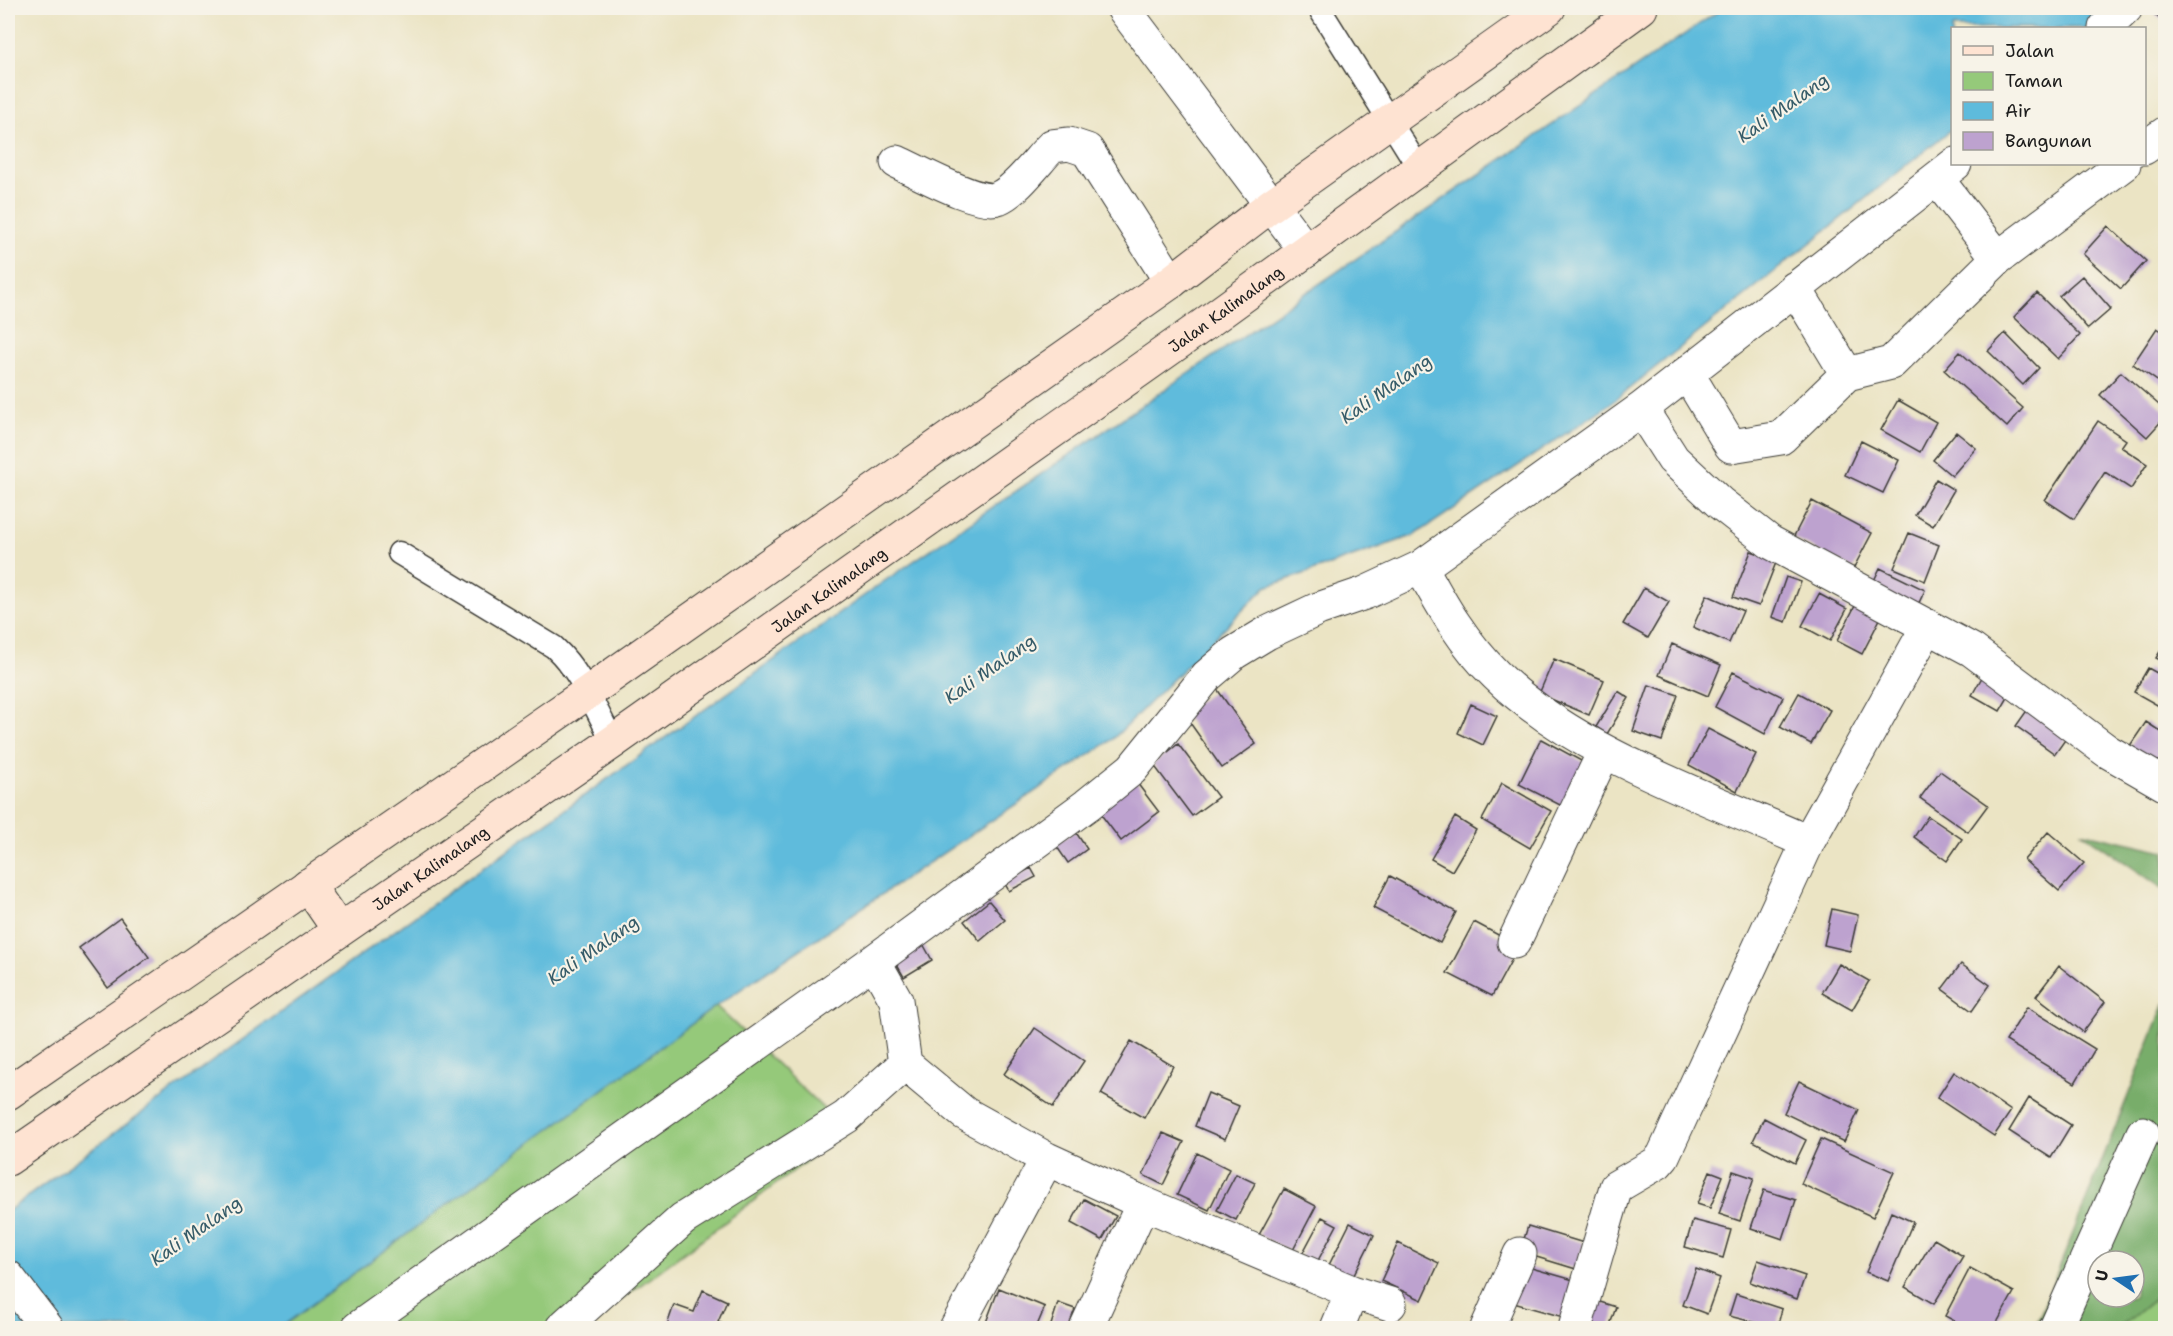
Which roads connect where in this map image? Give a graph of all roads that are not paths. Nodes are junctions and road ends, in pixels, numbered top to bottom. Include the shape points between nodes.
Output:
1 (1123, 8) edge
2 (1319, 8) edge
3 (1549, 8) edge
4 (1641, 8) edge
5 (2126, 8) edge
6 (2106, 27) edge
7 (1390, 123) junction
8 (2166, 133) edge
9 (2146, 147) edge
10 (897, 162) dead end
11 (2123, 165) edge
12 (1419, 168) junction
13 (1946, 171) edge
14 (1270, 206) junction
15 (1306, 251) junction
16 (1998, 258) junction
17 (1171, 282) junction
18 (1795, 288) junction
19 (1688, 373) junction
20 (1847, 374) junction
21 (1641, 409) junction
22 (1731, 446) junction
23 (1673, 459) junction
24 (399, 554) dead end
25 (1421, 567) junction
26 (1928, 626) junction
27 (587, 693) junction
28 (613, 742) junction
29 (1604, 752) junction
30 (2166, 784) edge
31 (1808, 842) junction
32 (308, 885) junction
33 (339, 930) junction
34 (1514, 942) dead end
35 (874, 961) junction
36 (905, 1064) junction
37 (8, 1093) edge
38 (2142, 1133) dead end
39 (8, 1158) edge
40 (1047, 1159) junction
41 (1143, 1203) junction
42 (1520, 1254) dead end
43 (8, 1277) edge
44 (1352, 1292) junction
45 (1390, 1304) dead end
46 (46, 1329) edge
47 (358, 1329) edge
48 (562, 1329) edge
49 (956, 1329) edge
50 (1086, 1329) edge
51 (1337, 1329) edge
52 (1487, 1329) edge
53 (1575, 1329) edge
54 (2056, 1329) edge

1 - 14 street
2 - 7 lane
3 - 7 main road
4 - 12 main road, Jalan Kalimalang
5 - 6 street
7 - 12 lane
7 - 14 main road
8 - 9 street
10 - 17 street via 979,199 996,199 1009,191 1052,146 1069,144 1087,150
11 - 16 street
12 - 15 main road, Jalan Kalimalang
13 - 16 street
13 - 18 street
14 - 15 street
14 - 17 main road
15 - 28 main road, Jalan Kalimalang
16 - 20 street via 1891,363
17 - 27 main road
18 - 19 street
18 - 20 street
19 - 21 street
19 - 22 street
20 - 22 street via 1781,438
21 - 23 street
21 - 25 street
22 - 23 street
23 - 26 street via 1770,542
24 - 27 lane via 554,647 572,664
25 - 29 street via 1458,632 1496,675 1529,705
25 - 35 street via 1318,609 1234,653 1207,676 1132,769
26 - 30 street via 1972,650 2107,751
26 - 31 street
27 - 28 lane
27 - 32 main road
28 - 33 main road, Jalan Kalimalang
29 - 31 street
29 - 34 street
31 - 53 street via 1663,1156 1616,1187
32 - 33 main road
32 - 37 main road
33 - 39 main road, Jalan Kalimalang
35 - 36 street via 896,1000
35 - 47 street
36 - 40 street via 964,1113
36 - 48 street via 846,1117 683,1219
38 - 54 street
40 - 41 street
40 - 49 street
41 - 44 street
41 - 50 street
42 - 52 street
43 - 46 street
44 - 45 street
44 - 51 street

